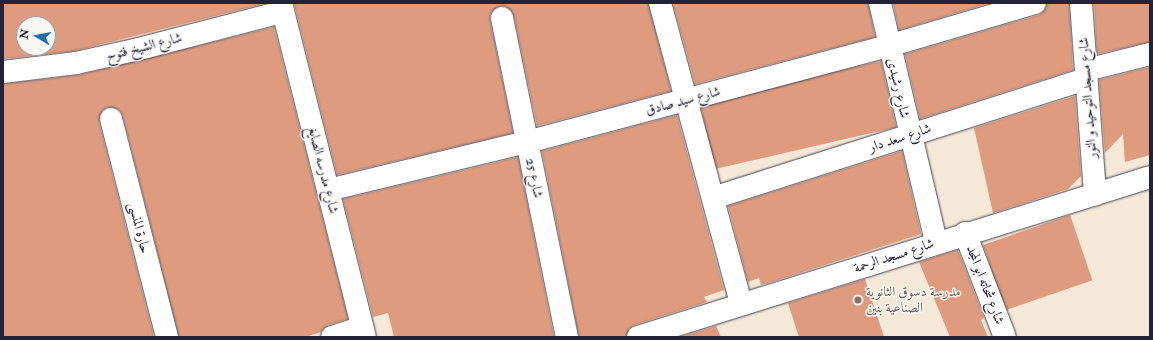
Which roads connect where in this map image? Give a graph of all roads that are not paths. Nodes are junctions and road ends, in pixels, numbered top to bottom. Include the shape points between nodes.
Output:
1 (660, 3) edge
2 (880, 3) edge
3 (1035, 3) edge
4 (1081, 3) edge
5 (282, 8) edge
6 (502, 18) dead end
7 (888, 46) junction
8 (1150, 54) edge
9 (3, 72) edge
10 (1086, 74) junction
11 (686, 100) junction
12 (111, 119) dead end
13 (909, 136) junction
14 (527, 142) junction
15 (1150, 176) edge
16 (328, 190) junction
17 (1095, 194) junction
18 (713, 198) junction
19 (965, 233) junction
20 (936, 242) junction
21 (741, 304) junction
22 (364, 332) edge
23 (167, 337) edge
24 (332, 337) edge
25 (567, 337) edge
26 (638, 337) edge
27 (1005, 337) edge

1 - 11 street
2 - 7 street, شارع رشيدى
3 - 7 street, شارع سيد صادق
4 - 10 street, شارع مسجد التوحيد و النور
5 - 9 street, شارع الشيخ فتوح via 135,50 76,63
5 - 16 street, شارع مدرسه الصايغ
6 - 14 street, شارع 25
7 - 11 street, شارع سيد صادق
7 - 13 street, شارع رشيدى
8 - 10 street, شارع سعد دار
10 - 13 street, شارع سعد دار
10 - 17 street, شارع مسجد التوحيد و النور
11 - 14 street, شارع سيد صادق
11 - 18 street
12 - 23 street, حارة المنسى
13 - 18 street, شارع سعد دار
13 - 20 street, شارع رشيدى
14 - 16 street, شارع سيد صادق
14 - 25 street, شارع 25
15 - 17 street, شارع مسجد الرحمة
16 - 22 street, شارع مدرسه الصايغ
17 - 19 street, شارع مسجد الرحمة
18 - 21 street
19 - 20 street, شارع مسجد الرحمة
19 - 27 street, شارع شحاته ابو المجد
20 - 21 street, شارع مسجد الرحمة
21 - 26 street, شارع مسجد الرحمة
22 - 24 street

